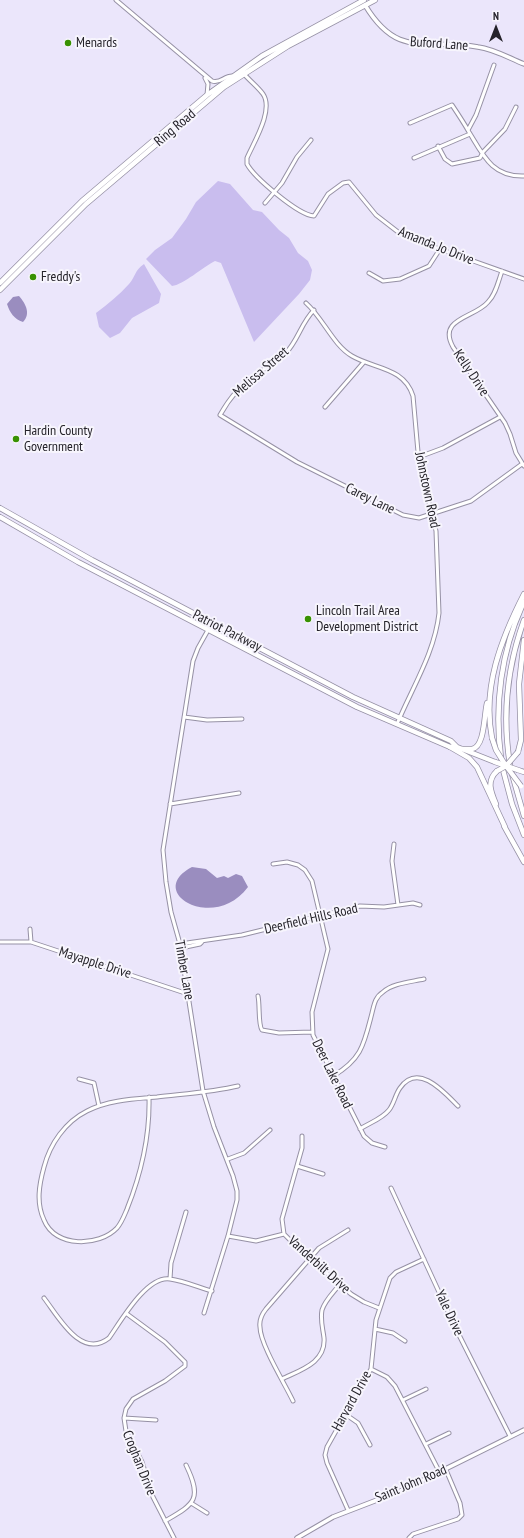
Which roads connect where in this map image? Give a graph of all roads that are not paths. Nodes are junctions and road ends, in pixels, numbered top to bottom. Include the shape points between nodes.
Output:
1 (116, 0) edge
2 (363, 0) edge
3 (375, 0) edge
4 (366, 6) junction
5 (524, 64) edge
6 (494, 65) dead end
7 (242, 71) junction
8 (204, 74) junction
9 (232, 76) junction
10 (207, 95) junction
11 (516, 107) dead end
12 (410, 123) dead end
13 (469, 132) junction
14 (311, 140) dead end
15 (438, 146) junction
16 (482, 156) junction
17 (414, 158) dead end
18 (524, 176) edge
19 (275, 191) junction
20 (266, 203) dead end
21 (440, 249) junction
22 (502, 271) junction
23 (369, 273) dead end
24 (524, 279) edge
25 (0, 283) edge
26 (0, 290) edge
27 (306, 302) dead end
28 (314, 310) junction
29 (364, 362) junction
30 (325, 407) dead end
31 (220, 415) joint
32 (500, 417) junction
33 (419, 457) junction
34 (523, 465) edge
35 (0, 508) edge
36 (433, 513) junction
37 (0, 517) edge
38 (524, 594) edge
39 (524, 602) edge
40 (524, 620) edge
41 (212, 623) junction
42 (208, 629) junction
43 (524, 640) edge
44 (491, 682) junction
45 (520, 714) junction
46 (184, 717) junction
47 (399, 718) junction
48 (242, 719) dead end
49 (396, 724) junction
50 (524, 734) edge
51 (457, 746) junction
52 (450, 747) junction
53 (462, 748) junction
54 (506, 766) junction
55 (524, 772) edge
56 (524, 791) edge
57 (239, 793) dead end
58 (170, 804) junction
59 (524, 816) edge
60 (505, 827) junction
61 (524, 835) edge
62 (394, 844) dead end
63 (524, 862) edge
64 (273, 864) dead end
65 (398, 905) junction
66 (420, 905) dead end
67 (321, 916) junction
68 (30, 929) dead end
69 (0, 942) edge
70 (31, 942) junction
71 (180, 946) junction
72 (424, 979) dead end
73 (188, 994) junction
74 (258, 996) dead end
75 (312, 1032) junction
76 (333, 1076) junction
77 (79, 1079) dead end
78 (238, 1086) dead end
79 (203, 1091) junction
80 (149, 1097) junction
81 (99, 1106) junction
82 (458, 1106) dead end
83 (360, 1129) junction
84 (270, 1130) dead end
85 (302, 1136) dead end
86 (385, 1147) dead end
87 (228, 1159) junction
88 (297, 1166) junction
89 (323, 1174) dead end
90 (391, 1188) dead end
91 (186, 1212) dead end
92 (348, 1230) dead end
93 (284, 1234) junction
94 (228, 1236) junction
95 (309, 1258) junction
96 (424, 1259) junction
97 (170, 1278) junction
98 (340, 1284) junction
99 (212, 1291) junction
100 (44, 1298) dead end
101 (379, 1308) junction
102 (204, 1313) dead end
103 (127, 1314) junction
104 (375, 1329) junction
105 (405, 1341) dead end
106 (371, 1369) junction
107 (282, 1379) junction
108 (426, 1389) dead end
109 (403, 1400) junction
110 (294, 1401) dead end
111 (345, 1414) junction
112 (124, 1418) junction
113 (156, 1420) dead end
114 (524, 1430) edge
115 (449, 1433) dead end
116 (510, 1436) junction
117 (426, 1444) junction
118 (370, 1445) dead end
119 (186, 1466) dead end
120 (446, 1470) junction
121 (440, 1473) junction
122 (191, 1503) junction
123 (348, 1510) junction
124 (207, 1513) dead end
125 (165, 1522) junction
126 (306, 1533) junction
127 (300, 1537) edge
128 (174, 1538) edge
129 (307, 1538) edge
130 (409, 1538) edge

1 - 8 street
2 - 4 street, Buford Lane
2 - 7 main road, Ring Road via 280,45
3 - 4 main road, Ring Road
4 - 5 street, Buford Lane via 382,29 402,41 415,44 477,46
4 - 7 main road, Ring Road
6 - 13 street
7 - 9 main road, Ring Road
7 - 19 street, Amanda Jo Drive via 263,93 267,107 246,164
7 - 26 main road, Ring Road via 86,204
8 - 9 street via 214,82
8 - 10 street via 208,84
9 - 10 main road, Ring Road
10 - 25 main road, Ring Road via 82,202
11 - 16 street via 505,129
12 - 13 street via 452,105
13 - 15 street
13 - 16 street
14 - 19 street
15 - 16 street via 445,159 452,164
15 - 17 street
16 - 18 street via 503,172
19 - 20 street
19 - 21 street, Amanda Jo Drive via 296,210 314,216 328,194 343,183 349,182 354,185 370,209 391,227 405,236
21 - 22 street, Amanda Jo Drive
21 - 23 street via 429,266 400,279 383,281
22 - 24 street, Amanda Jo Drive
22 - 32 street, Kelly Drive via 489,302 454,323 449,335 453,347
27 - 28 street, Johnstown Road
28 - 29 street, Johnstown Road via 342,347 351,356
28 - 31 street, Melissa Street via 305,320 294,343 285,354 244,383
29 - 30 street
29 - 33 street, Johnstown Road via 394,372 409,386 414,402
31 - 36 street, Carey Lane via 297,462 403,515 415,518
32 - 33 street via 443,448
32 - 34 street, Kelly Drive
33 - 36 street, Johnstown Road
34 - 36 street, Carey Lane via 471,501
35 - 41 main road, Patriot Parkway
36 - 47 street, Johnstown Road via 436,531 438,626
37 - 42 main road, Patriot Parkway via 78,562
38 - 44 main road via 505,635
39 - 61 main road via 504,661 498,720 505,779
40 - 59 main road via 511,665 506,715 513,781
41 - 42 street, Timber Lane
41 - 47 main road, Patriot Parkway via 353,697
42 - 46 street, Timber Lane via 193,661
42 - 49 main road, Patriot Parkway via 351,704
43 - 45 main road via 520,668
44 - 53 main road via 482,738 473,749
44 - 54 main road, bridge via 488,720 496,750
45 - 50 main road
45 - 54 main road, bridge via 521,740 518,752
46 - 48 street via 207,720
46 - 58 street, Timber Lane
47 - 49 street, Johnstown Road
47 - 51 main road, Patriot Parkway
49 - 52 main road, Patriot Parkway
51 - 52 main road, Patriot Parkway
51 - 53 main road, Patriot Parkway
52 - 60 main road via 469,758 477,767
53 - 54 main road, Patriot Parkway, bridge
54 - 55 main road, Patriot Parkway, bridge
54 - 56 main road, bridge
54 - 60 main road, bridge via 497,771 490,782
57 - 58 street
58 - 71 street, Timber Lane via 164,845 164,866 171,912
60 - 63 main road
62 - 65 street via 392,861
64 - 67 street, Deer Lake Road via 290,862 305,870 312,881
65 - 66 street, Deerfield Hills Road
65 - 67 street, Deerfield Hills Road via 360,906
67 - 71 street, Deerfield Hills Road via 242,935
67 - 75 street, Deer Lake Road via 328,953 312,1012
68 - 70 street
69 - 70 street, Mayapple Drive
70 - 73 street, Mayapple Drive
71 - 73 street, Timber Lane
72 - 76 street via 394,986 380,994 356,1058
73 - 79 street, Timber Lane
74 - 75 street via 261,1010 259,1024 262,1030 279,1033
75 - 76 street, Deer Lake Road
76 - 83 street, Deer Lake Road
77 - 81 street via 94,1083
78 - 79 street
79 - 80 street
79 - 87 street, Timber Lane via 214,1127
80 - 81 street
80 - 81 street via 145,1149 137,1183 122,1221 103,1237 78,1242 59,1236 45,1223 40,1210 40,1185 46,1161 57,1137 78,1116
82 - 83 street via 434,1084 426,1079 417,1078 404,1084 388,1111
83 - 86 street, Deer Lake Road via 369,1142
84 - 87 street via 244,1153
85 - 88 street, Vanderbilt Drive
87 - 94 street, Timber Lane via 237,1200
88 - 89 street
88 - 93 street, Vanderbilt Drive via 282,1219
90 - 96 street, Yale Drive
91 - 97 street via 171,1263
92 - 95 street via 322,1245
93 - 94 street via 256,1241
93 - 95 street, Vanderbilt Drive
94 - 99 street, Timber Lane
95 - 98 street, Vanderbilt Drive
95 - 107 street via 266,1309 260,1320 261,1336
96 - 101 street, Harvard Drive via 393,1274
96 - 116 street, Yale Drive via 456,1331
97 - 99 street
97 - 103 street via 159,1280 146,1288
98 - 101 street, Vanderbilt Drive via 357,1299
98 - 107 street via 322,1311 324,1344 320,1355 309,1366
99 - 102 street, Timber Lane
100 - 103 street via 75,1337 85,1343 96,1344 106,1340
101 - 104 street, Harvard Drive
103 - 112 street, Croghan Drive via 165,1342 185,1362 185,1366 133,1399 126,1409
104 - 105 street via 393,1333
104 - 106 street, Harvard Drive
106 - 109 street via 390,1380
106 - 111 street, Harvard Drive
107 - 110 street
108 - 109 street
109 - 117 street
111 - 118 street via 358,1423
111 - 123 street, Harvard Drive via 328,1443 325,1455
112 - 113 street
112 - 125 street, Croghan Drive via 126,1431 142,1462 153,1497
114 - 116 street, Saint John Road
115 - 117 street
116 - 120 street, Saint John Road
117 - 121 street
119 - 122 street via 195,1487
120 - 121 street, Saint John Road
120 - 130 street via 460,1503 462,1515 458,1519 413,1534
121 - 123 street, Saint John Road
122 - 124 street
122 - 125 street
123 - 126 street, Saint John Road
125 - 128 street, Croghan Drive
126 - 127 street, Saint John Road
126 - 129 street

